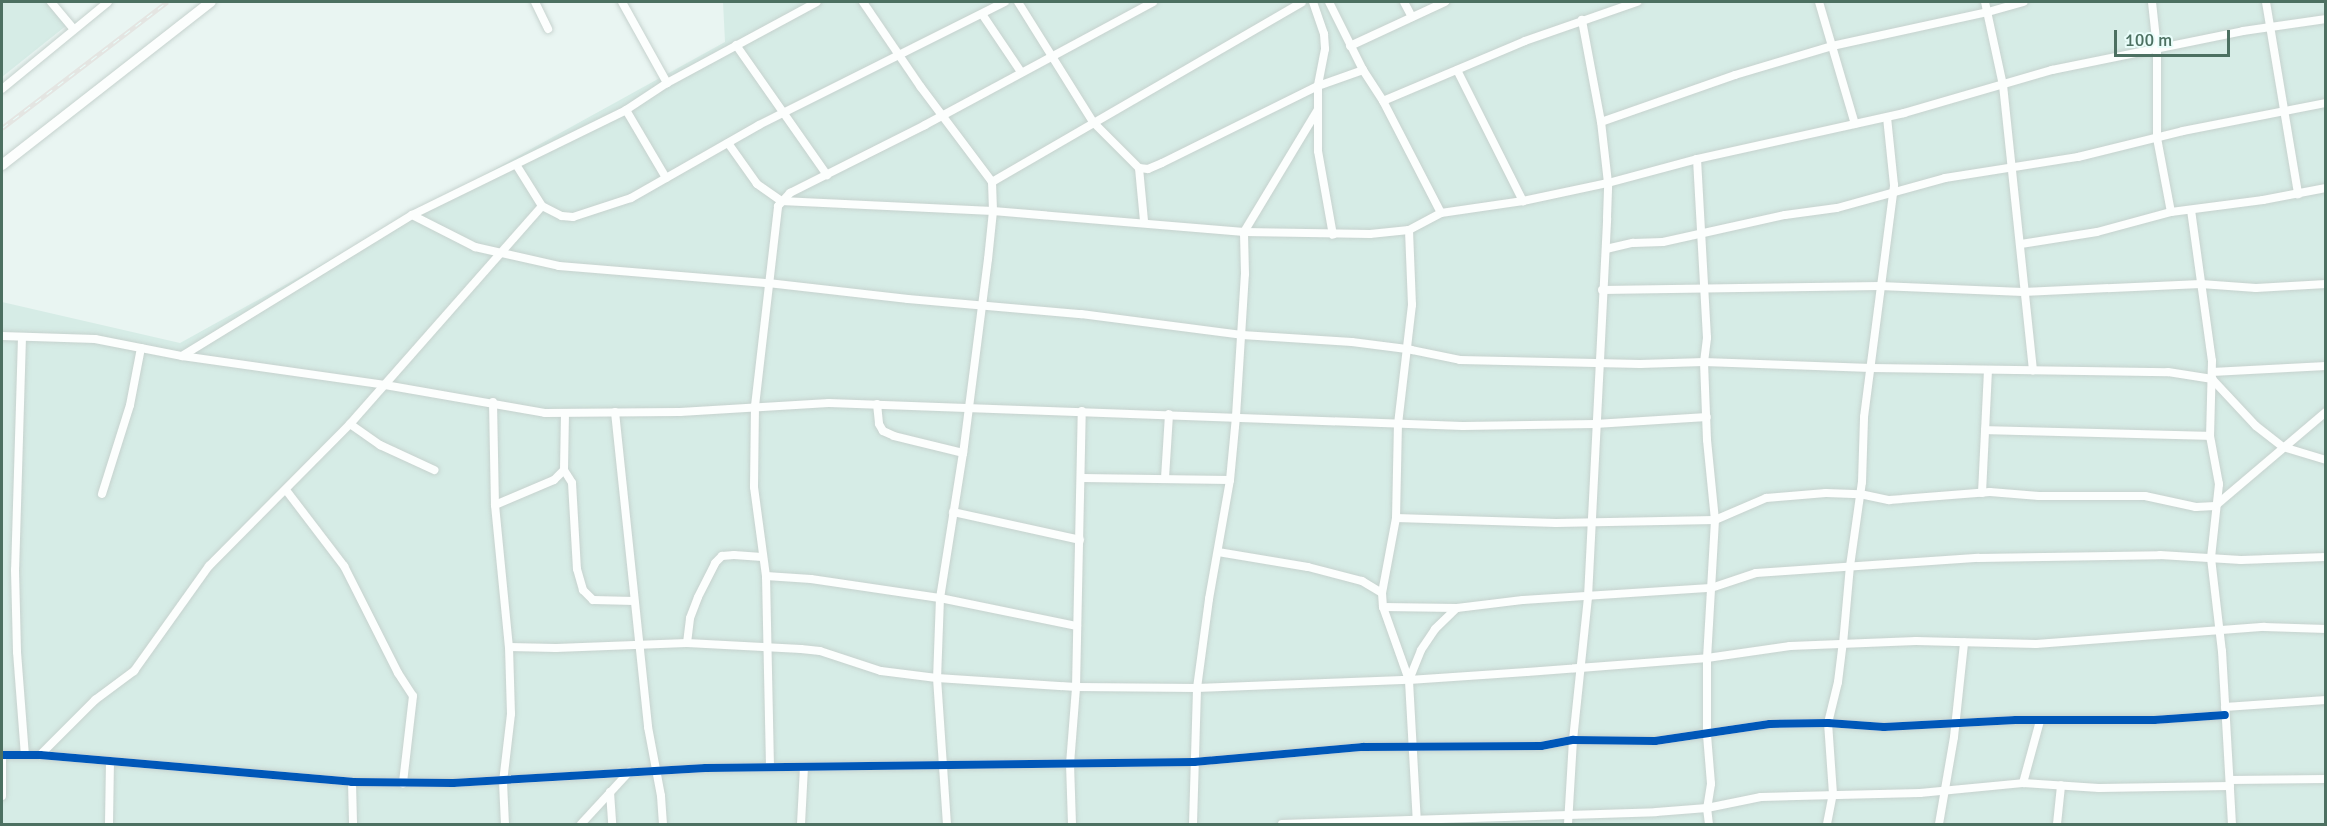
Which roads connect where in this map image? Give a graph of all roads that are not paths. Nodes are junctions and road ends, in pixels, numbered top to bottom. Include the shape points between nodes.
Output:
1 (51, 2) edge
2 (108, 2) edge
3 (211, 2) edge
4 (535, 2) edge
5 (622, 2) edge
6 (817, 2) edge
7 (863, 2) edge
8 (1005, 2) edge
9 (1018, 2) edge
10 (1153, 2) edge
11 (1302, 2) edge
12 (1313, 2) edge
13 (1329, 2) edge
14 (1404, 2) edge
15 (1445, 2) edge
16 (1637, 2) edge
17 (1819, 2) edge
18 (1985, 2) edge
19 (2024, 2) edge
20 (2152, 2) edge
21 (2266, 2) edge
22 (1988, 12) junction
23 (982, 14) junction
24 (1412, 17) junction
25 (2325, 19) edge
26 (1582, 20) junction
27 (2270, 27) junction
28 (74, 29) junction
29 (548, 29) dead end
30 (736, 45) junction
31 (1350, 46) junction
32 (1832, 46) junction
33 (2157, 49) junction
34 (900, 57) junction
35 (1052, 57) junction
36 (1457, 69) junction
37 (1363, 70) junction
38 (1021, 72) junction
39 (667, 83) junction
40 (2003, 85) junction
41 (1318, 86) junction
42 (2, 89) edge
43 (1383, 101) junction
44 (2325, 103) edge
45 (626, 110) junction
46 (1317, 111) junction
47 (2283, 111) junction
48 (784, 113) junction
49 (943, 115) junction
50 (1887, 117) junction
51 (1093, 122) junction
52 (1601, 122) junction
53 (1855, 124) junction
54 (2157, 138) junction
55 (728, 143) junction
56 (1697, 159) junction
57 (2, 165) edge
58 (517, 166) junction
59 (1138, 168) junction
60 (2011, 169) junction
61 (827, 175) junction
62 (666, 178) junction
63 (992, 182) junction
64 (1608, 183) junction
65 (2325, 188) edge
66 (1893, 194) junction
67 (2298, 194) junction
68 (781, 201) junction
69 (1523, 201) junction
70 (542, 206) junction
71 (2191, 210) junction
72 (993, 211) junction
73 (2171, 212) junction
74 (1441, 213) junction
75 (412, 215) junction
76 (1144, 221) junction
77 (1409, 230) junction
78 (1244, 232) junction
79 (1702, 232) junction
80 (1333, 235) junction
81 (2020, 244) junction
82 (1606, 249) junction
83 (498, 254) junction
84 (768, 283) junction
85 (2201, 284) junction
86 (2325, 284) edge
87 (1880, 285) junction
88 (1705, 289) junction
89 (1602, 290) junction
90 (2023, 292) junction
91 (981, 305) junction
92 (1242, 335) junction
93 (2, 336) edge
94 (22, 337) junction
95 (141, 348) junction
96 (1407, 349) junction
97 (182, 356) junction
98 (1600, 362) junction
99 (1704, 362) junction
100 (2325, 366) edge
101 (1871, 368) junction
102 (1988, 370) junction
103 (2033, 370) junction
104 (2212, 376) junction
105 (385, 385) junction
106 (493, 402) junction
107 (877, 404) junction
108 (755, 406) junction
109 (968, 406) junction
110 (1082, 411) junction
111 (615, 412) junction
112 (2325, 412) edge
113 (565, 414) junction
114 (1168, 414) junction
115 (1236, 416) junction
116 (1707, 417) junction
117 (350, 424) junction
118 (1398, 424) junction
119 (1595, 424) junction
120 (1985, 430) junction
121 (2210, 436) junction
122 (2283, 447) junction
123 (963, 453) junction
124 (2325, 460) edge
125 (434, 470) dead end
126 (564, 470) junction
127 (1082, 478) junction
128 (1165, 478) junction
129 (1230, 480) junction
130 (286, 490) junction
131 (1982, 493) junction
132 (102, 494) dead end
133 (1860, 494) junction
134 (495, 505) junction
135 (2215, 506) junction
136 (952, 512) junction
137 (1396, 518) junction
138 (1715, 520) junction
139 (1592, 523) junction
140 (1080, 540) junction
141 (1218, 552) junction
142 (762, 557) junction
143 (2325, 557) edge
144 (2211, 558) junction
145 (1850, 566) junction
146 (766, 576) junction
147 (1711, 588) junction
148 (1382, 593) junction
149 (1588, 597) junction
150 (940, 598) junction
151 (634, 601) junction
152 (1383, 607) junction
153 (1457, 608) junction
154 (1077, 626) junction
155 (2325, 629) edge
156 (2218, 630) junction
157 (687, 643) junction
158 (1964, 643) junction
159 (642, 644) junction
160 (1843, 644) junction
161 (509, 647) junction
162 (770, 648) junction
163 (1707, 658) junction
164 (1583, 667) junction
165 (937, 678) junction
166 (1409, 680) junction
167 (1076, 687) junction
168 (1197, 688) junction
169 (2325, 700) edge
170 (2225, 711) junction
171 (2040, 721) junction
172 (1828, 723) junction
173 (1956, 723) junction
174 (1707, 735) junction
175 (1574, 740) junction
176 (1415, 746) junction
177 (2, 755) edge
178 (25, 756) junction
179 (40, 756) junction
180 (110, 761) junction
181 (1194, 762) junction
182 (942, 764) junction
183 (1070, 764) junction
184 (770, 767) junction
185 (804, 767) junction
186 (628, 771) junction
187 (657, 772) junction
188 (2325, 779) edge
189 (352, 782) junction
190 (503, 782) junction
191 (403, 783) junction
192 (2023, 783) junction
193 (2230, 783) junction
194 (2061, 785) junction
195 (1945, 791) junction
196 (610, 792) junction
197 (1833, 794) junction
198 (2, 796) edge
199 (1707, 808) junction
200 (1569, 820) edge
201 (1476, 821) edge
202 (1417, 823) edge
203 (109, 825) edge
204 (353, 825) edge
205 (505, 825) edge
206 (580, 825) edge
207 (612, 825) edge
208 (663, 825) edge
209 (801, 825) edge
210 (947, 825) edge
211 (1072, 825) edge
212 (1193, 825) edge
213 (1282, 825) edge
214 (1709, 825) edge
215 (1827, 825) edge
216 (1939, 825) edge
217 (2057, 825) edge
218 (2232, 825) edge

1 - 28 street
2 - 28 street
3 - 57 street
4 - 29 street
5 - 39 street
6 - 30 street
7 - 34 street
8 - 23 street
9 - 35 street
10 - 35 street
11 - 51 street
12 - 41 street via 1325,49
13 - 31 street
14 - 24 street
15 - 24 street
16 - 26 street
17 - 32 street
18 - 22 street
19 - 22 street
20 - 33 street
21 - 27 street
22 - 32 street
22 - 40 street
23 - 34 street
23 - 38 street
24 - 31 street
25 - 27 street
26 - 36 street
26 - 52 street
27 - 33 street
27 - 47 street
28 - 42 street
30 - 39 street
30 - 48 street
31 - 37 street
32 - 52 street
32 - 53 street
33 - 40 street via 2052,70
33 - 54 street
34 - 48 street
34 - 49 street
35 - 38 street
35 - 51 street
36 - 43 street
36 - 69 street
37 - 41 street
37 - 43 street
38 - 49 street
39 - 45 street
40 - 50 street
40 - 60 street
41 - 46 street
41 - 59 street via 1162,163 1148,169
43 - 74 street
44 - 47 street
45 - 58 street
45 - 62 street
46 - 78 street
46 - 80 street via 1318,151
47 - 54 street
47 - 67 street
48 - 55 street
48 - 61 street
49 - 61 street
49 - 63 street
50 - 53 street
50 - 66 street
51 - 59 street
51 - 63 street
52 - 64 street
53 - 56 street
54 - 60 street
54 - 73 street
55 - 62 street
55 - 68 street via 757,184
56 - 64 street
56 - 79 street
58 - 70 street
58 - 75 street
59 - 76 street
60 - 66 street via 1945,178
60 - 81 street
61 - 68 street
62 - 70 street via 631,198 573,217
63 - 72 street
64 - 69 street
64 - 82 street
65 - 67 street
66 - 79 street
66 - 87 street
67 - 71 street
68 - 72 street
68 - 84 street via 776,213
69 - 74 street
70 - 83 street
71 - 73 street
71 - 85 street
72 - 76 street
72 - 91 street
73 - 81 street via 2097,232
74 - 77 street
75 - 83 street via 475,248
75 - 97 street
76 - 78 street
77 - 80 street
77 - 96 street via 1412,305
78 - 80 street
78 - 92 street
79 - 82 street via 1663,242
79 - 88 street
81 - 90 street
82 - 89 street
83 - 84 street via 576,268
83 - 105 street
84 - 91 street
84 - 108 street
85 - 86 street via 2256,288
85 - 90 street
85 - 104 street
87 - 88 street
87 - 90 street
87 - 101 street
88 - 89 street
88 - 99 street
89 - 98 street
90 - 103 street
91 - 92 street
91 - 109 street
92 - 96 street
92 - 115 street
93 - 94 street
94 - 95 street via 95,339
94 - 178 street via 15,570
95 - 97 street
95 - 132 street via 130,405
96 - 98 street via 1460,360
96 - 118 street
97 - 105 street
98 - 99 street
98 - 119 street
99 - 101 street
99 - 116 street
100 - 104 street
101 - 102 street
101 - 133 street
102 - 103 street
102 - 120 street
103 - 104 street
104 - 121 street
104 - 122 street via 2256,426
105 - 106 street
105 - 117 street
106 - 113 street
106 - 134 street
107 - 108 street
107 - 109 street
107 - 123 street via 883,430
108 - 111 street
108 - 142 street via 754,487
109 - 110 street
109 - 123 street
110 - 114 street
110 - 127 street
111 - 113 street
111 - 151 street
112 - 122 street
113 - 126 street
114 - 115 street
114 - 128 street
115 - 118 street
115 - 129 street
116 - 119 street
116 - 138 street
117 - 125 street via 380,445
117 - 130 street
118 - 119 street
118 - 137 street
119 - 139 street
120 - 121 street
120 - 131 street
121 - 135 street via 2218,484
122 - 124 street
122 - 135 street
123 - 136 street
126 - 134 street via 554,480
126 - 151 street via 572,483 577,569 583,590 593,600
127 - 128 street
127 - 140 street
128 - 129 street
129 - 141 street
130 - 179 street via 209,566 134,671 95,700
130 - 191 street via 344,566 413,696
131 - 133 street via 1889,500
131 - 135 street via 2151,496 2196,507
133 - 138 street via 1766,498
133 - 145 street
134 - 161 street
135 - 144 street
136 - 140 street
136 - 150 street
137 - 139 street
137 - 148 street
138 - 139 street
138 - 147 street
139 - 149 street
140 - 154 street
141 - 148 street via 1319,570 1362,581
141 - 168 street
142 - 146 street
142 - 157 street via 722,556 715,563 698,597
143 - 144 street
144 - 145 street via 1988,558
144 - 156 street
145 - 147 street via 1756,573
145 - 160 street
146 - 150 street
146 - 162 street
147 - 149 street
147 - 163 street
148 - 152 street
149 - 153 street
149 - 164 street
150 - 154 street
150 - 165 street
151 - 159 street
152 - 153 street
152 - 166 street
153 - 166 street via 1435,629 1421,650
154 - 167 street
155 - 156 street
156 - 158 street via 2036,644
156 - 170 street
157 - 159 street
157 - 162 street
158 - 160 street
158 - 173 street
159 - 161 street
159 - 187 street via 648,727
160 - 163 street via 1790,646
160 - 172 street
161 - 190 street via 511,714
162 - 165 street via 820,651 880,670
162 - 184 street
163 - 164 street
163 - 174 street
164 - 166 street
164 - 175 street
165 - 167 street
165 - 182 street
166 - 168 street
166 - 176 street
167 - 168 street
167 - 183 street
168 - 181 street
169 - 170 street
170 - 171 street via 2154,720
170 - 193 street
171 - 173 street
171 - 192 street
172 - 173 street via 1873,727
172 - 174 street via 1770,724
172 - 197 street
173 - 195 street
174 - 175 street via 1655,741
174 - 199 street via 1711,784
175 - 176 street via 1541,746
175 - 200 street
176 - 181 street via 1288,751
176 - 202 street
177 - 178 street
177 - 198 street
178 - 179 street
179 - 180 street
180 - 189 street
180 - 203 street
181 - 183 street
181 - 212 street
182 - 183 street
182 - 185 street
182 - 210 street
183 - 211 street
184 - 185 street
184 - 187 street
185 - 209 street
186 - 187 street
186 - 190 street
186 - 196 street
187 - 208 street
188 - 193 street
189 - 191 street
189 - 204 street
190 - 191 street
190 - 205 street
192 - 194 street
192 - 195 street
193 - 194 street via 2098,788
193 - 218 street
194 - 217 street
195 - 197 street
195 - 216 street
196 - 206 street
196 - 207 street
197 - 199 street via 1761,797
197 - 215 street
199 - 200 street
199 - 214 street
200 - 201 street
201 - 202 street
202 - 213 street

